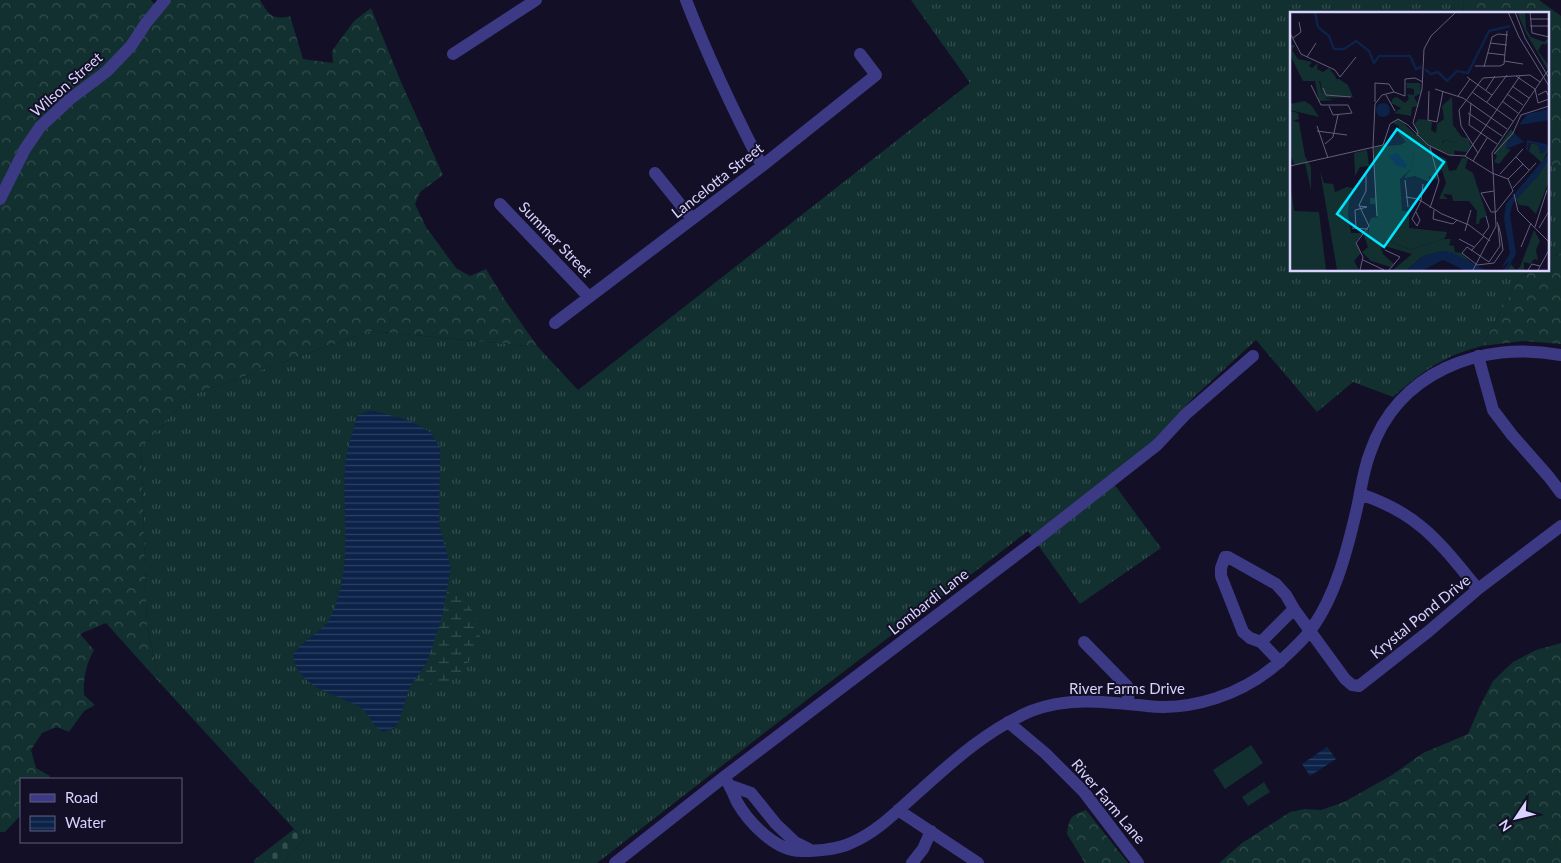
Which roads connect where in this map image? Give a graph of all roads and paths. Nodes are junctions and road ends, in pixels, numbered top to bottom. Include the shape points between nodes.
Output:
1 (165, 0) edge
2 (536, 0) edge
3 (686, 0) edge
4 (453, 54) dead end
5 (860, 54) dead end
6 (762, 166) junction
7 (655, 173) dead end
8 (0, 199) edge
9 (500, 204) dead end
10 (692, 219) junction
11 (589, 297) junction
12 (555, 323) dead end
13 (1561, 355) edge
14 (1253, 356) dead end
15 (1478, 356) junction
16 (1561, 493) edge
17 (1360, 494) junction
18 (1561, 526) edge
19 (1478, 589) junction
20 (1294, 609) junction
21 (1310, 632) junction
22 (1084, 642) dead end
23 (1261, 642) junction
24 (1280, 662) junction
25 (1129, 704) junction
26 (1008, 722) junction
27 (727, 782) junction
28 (898, 810) junction
29 (931, 831) junction
30 (615, 863) edge
31 (912, 863) edge
32 (978, 863) edge
33 (1138, 863) edge

1 - 8 street, Wilson Street via 131,46 106,72 40,127
2 - 4 street
3 - 6 street
5 - 6 street, Lancelotta Street via 876,75
6 - 10 street, Lancelotta Street
7 - 10 street
9 - 11 street, Summer Street
10 - 11 street, Lancelotta Street
11 - 12 street, Lancelotta Street
13 - 15 street, River Farms Drive via 1527,352
14 - 27 street, Lombardi Lane via 1186,414 1157,446
15 - 16 street via 1497,415
15 - 17 street, River Farms Drive via 1438,372 1403,398 1376,438
17 - 19 street via 1416,521 1442,545
17 - 21 street, River Farms Drive via 1343,562 1326,605
18 - 19 street, Krystal Pond Drive
19 - 21 street, Krystal Pond Drive via 1359,686 1346,679
20 - 21 street
20 - 23 street
20 - 23 street via 1276,584 1225,557 1220,568 1221,576 1243,632
21 - 24 street, River Farms Drive
22 - 25 street via 1127,686
23 - 24 street
24 - 25 street, River Farms Drive via 1248,684 1208,701 1160,706
25 - 26 street, River Farms Drive via 1097,701 1056,704
26 - 28 street, River Farms Drive via 969,749
26 - 33 street, River Farm Lane via 1084,792
27 - 28 street, River Farms Drive via 738,804 755,825 769,838 792,850 834,848 851,843 872,832
27 - 30 street, Lombardi Lane
28 - 29 street
29 - 31 street
29 - 32 street

